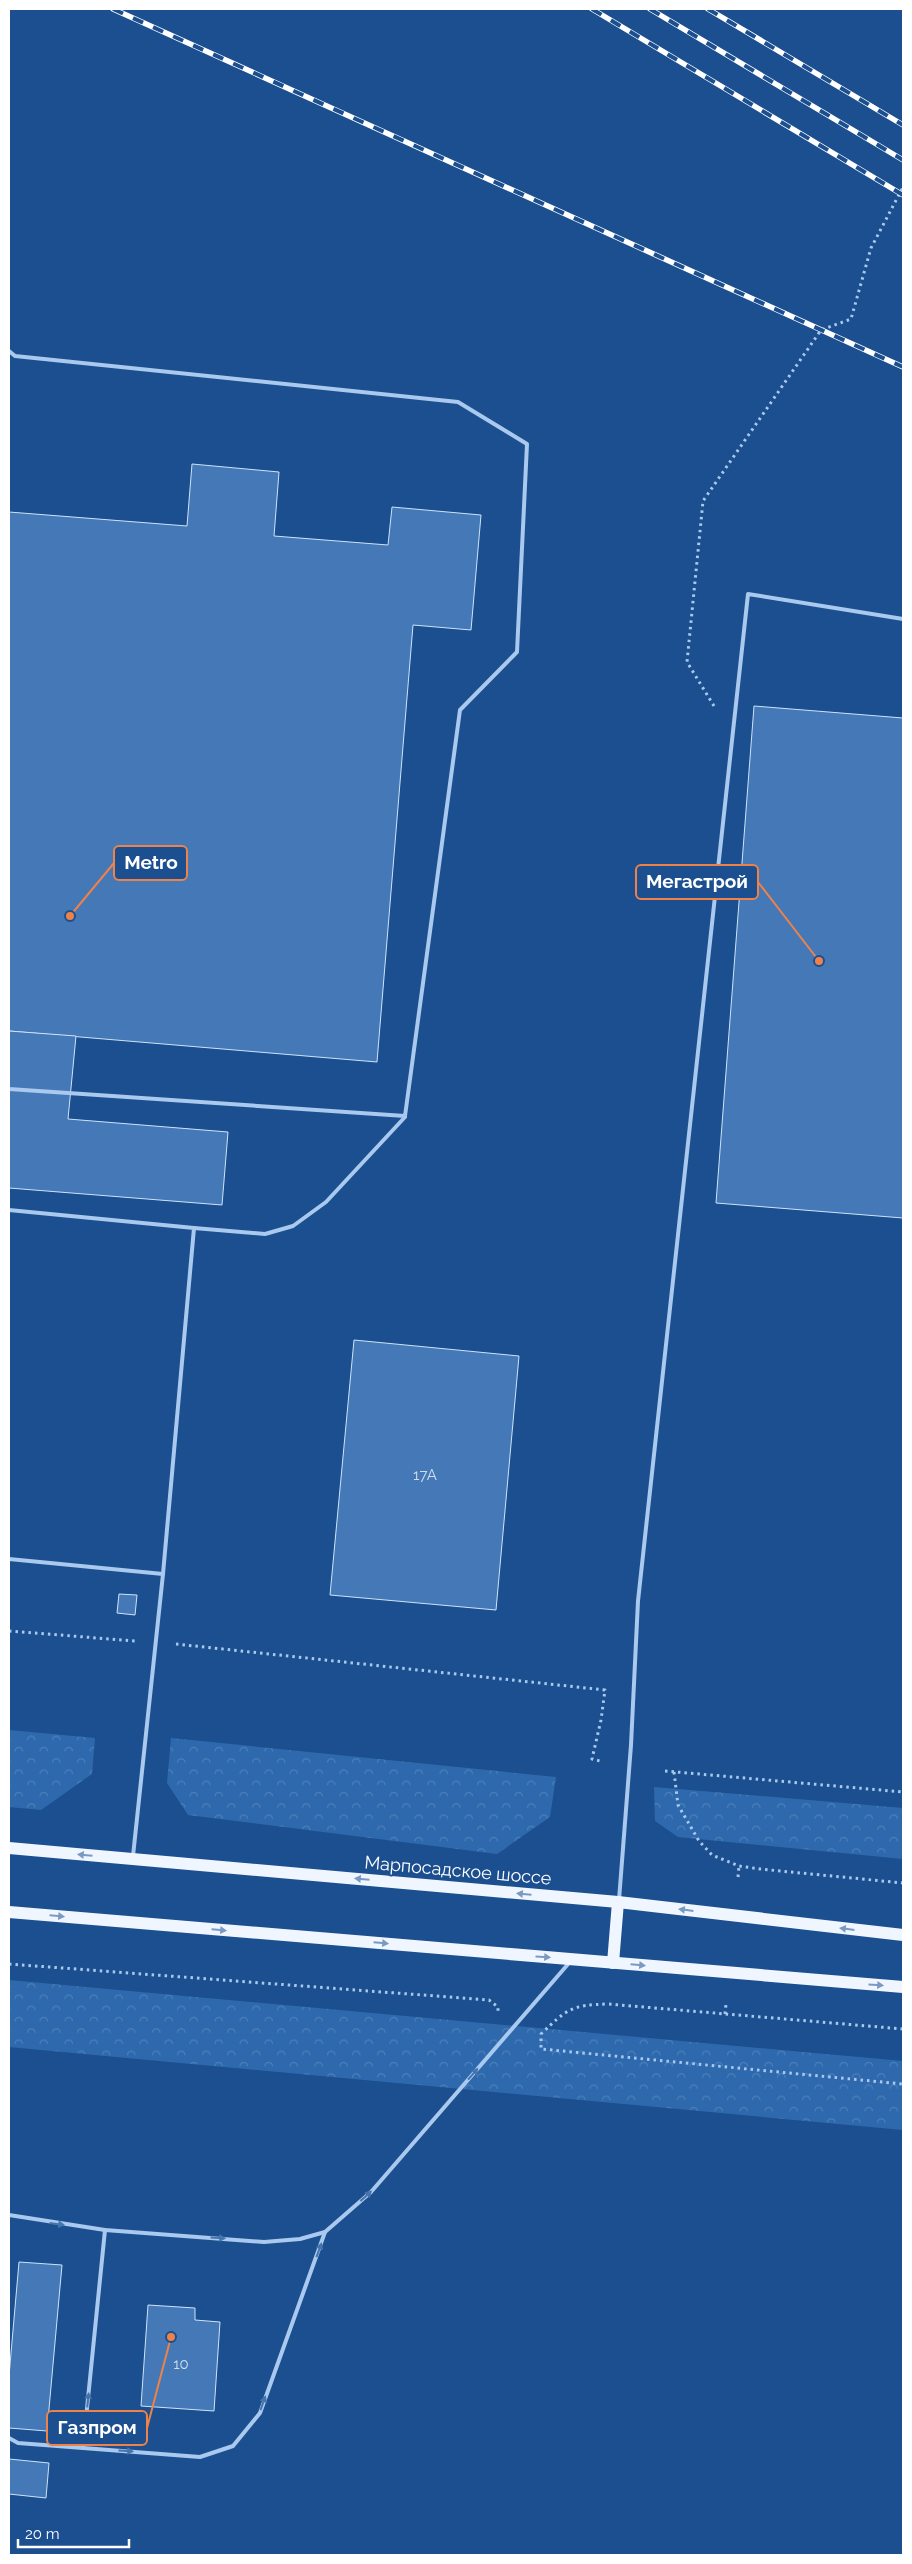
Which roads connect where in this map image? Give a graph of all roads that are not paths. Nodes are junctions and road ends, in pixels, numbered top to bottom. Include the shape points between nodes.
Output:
1 (9, 350) edge
2 (903, 619) edge
3 (9, 1089) edge
4 (405, 1116) junction
5 (9, 1210) edge
6 (194, 1228) junction
7 (9, 1559) edge
8 (163, 1574) junction
9 (9, 1848) edge
10 (133, 1859) junction
11 (618, 1902) junction
12 (9, 1912) edge
13 (903, 1935) edge
14 (572, 1959) junction
15 (613, 1963) junction
16 (903, 1987) edge
17 (9, 2216) edge
18 (105, 2230) junction
19 (325, 2232) junction
20 (9, 2438) edge
21 (83, 2448) junction

1 - 4 lane via 16,356 458,402 527,444 517,652 460,710
2 - 11 lane via 748,594 638,1601
3 - 4 lane
4 - 6 lane via 326,1202 294,1226 265,1234
5 - 6 lane
6 - 8 lane
7 - 8 lane
8 - 10 lane
10 -> 9 main road, Марпосадское шоссе
11 -> 10 main road, Марпосадское шоссе
13 -> 11 main road, Марпосадское шоссе
11 - 15 main road
12 -> 14 main road
14 - 15 main road
19 -> 14 lane via 371,2192
15 -> 16 main road
17 -> 18 lane
18 -> 19 lane via 264,2242 300,2239
21 -> 18 lane
21 -> 19 lane via 200,2457 233,2446 260,2413
20 - 21 lane via 18,2443

